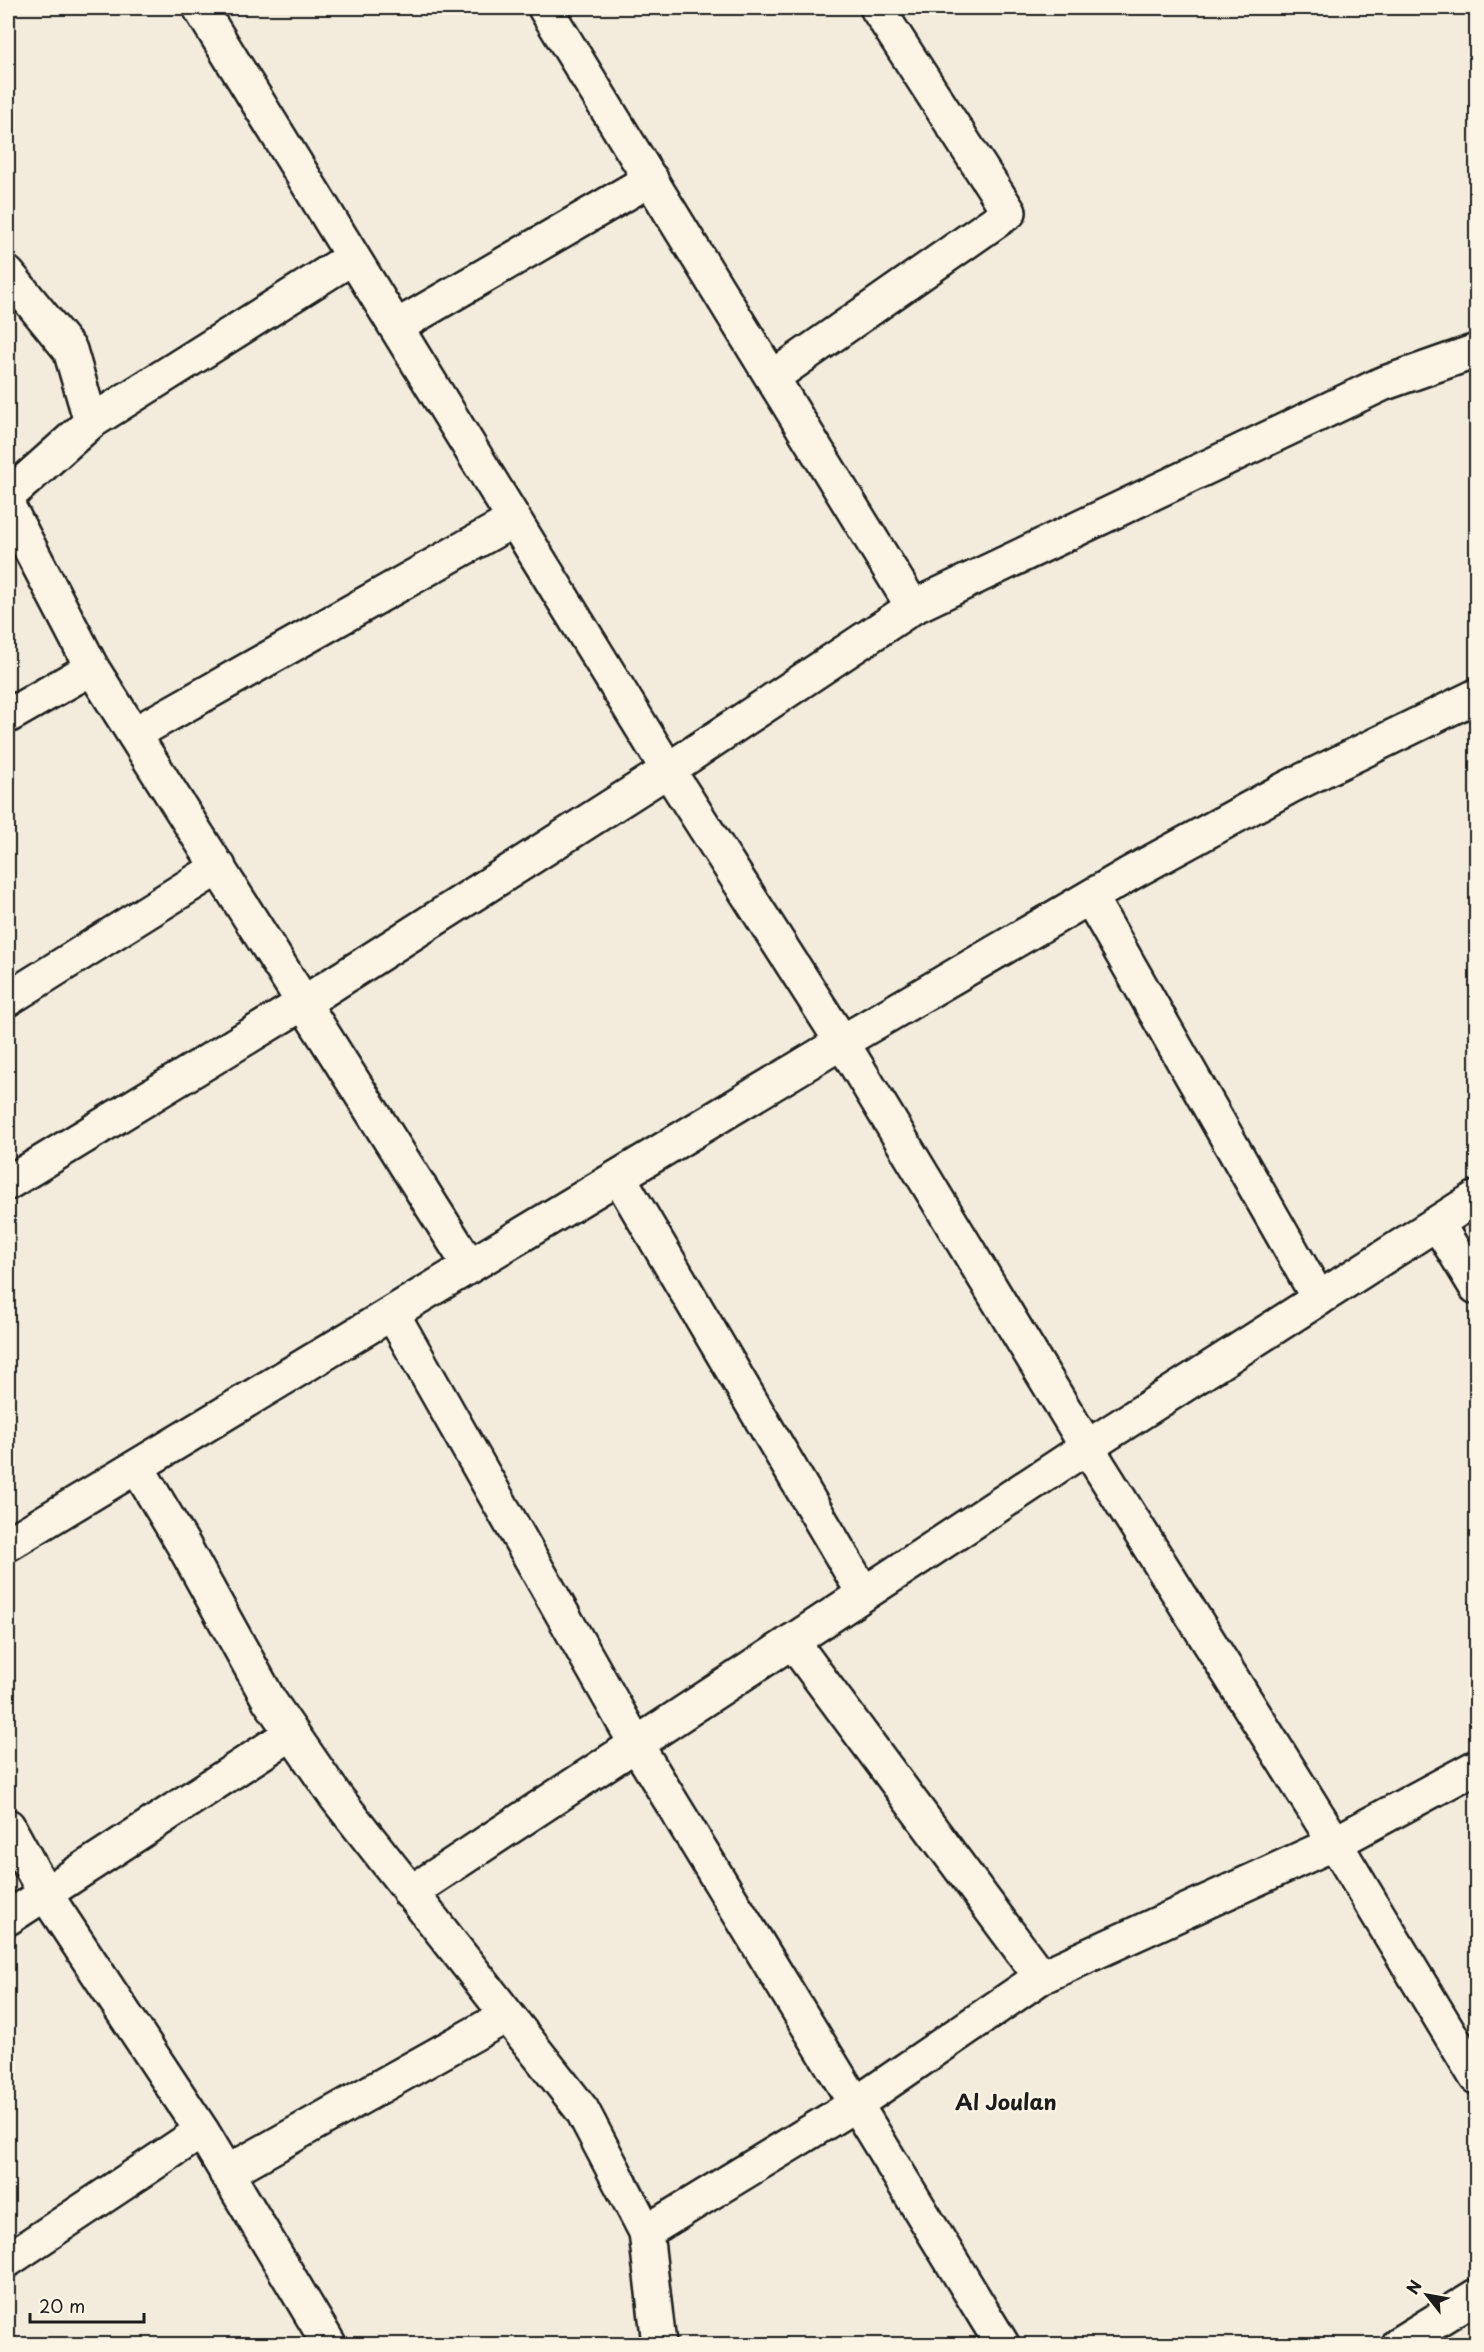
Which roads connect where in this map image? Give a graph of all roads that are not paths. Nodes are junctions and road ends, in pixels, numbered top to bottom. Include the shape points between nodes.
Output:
1 (200, 8) edge
2 (545, 8) edge
3 (877, 8) edge
4 (651, 179) junction
5 (353, 257) junction
6 (8, 274) edge
7 (396, 327) junction
8 (1476, 351) edge
9 (773, 377) junction
10 (91, 422) junction
11 (8, 496) edge
12 (8, 506) edge
13 (514, 520) junction
14 (913, 607) junction
15 (92, 668) junction
16 (1476, 696) edge
17 (8, 716) edge
18 (134, 734) junction
19 (668, 770) junction
20 (219, 867) junction
21 (1090, 897) junction
22 (8, 999) edge
23 (305, 1002) junction
24 (842, 1042) junction
25 (619, 1177) junction
26 (8, 1183) edge
27 (1476, 1198) edge
28 (1437, 1223) junction
29 (469, 1265) junction
30 (1476, 1287) edge
31 (1319, 1299) junction
32 (392, 1313) junction
33 (1087, 1447) junction
34 (137, 1467) junction
35 (8, 1544) edge
36 (864, 1594) junction
37 (792, 1641) junction
38 (292, 1733) junction
39 (636, 1744) junction
40 (1476, 1767) edge
41 (8, 1826) edge
42 (1335, 1844) junction
43 (410, 1893) junction
44 (46, 1895) junction
45 (8, 1918) edge
46 (1041, 1977) junction
47 (506, 2016) junction
48 (1476, 2077) edge
49 (856, 2104) junction
50 (202, 2131) junction
51 (226, 2173) junction
52 (646, 2232) junction
53 (8, 2260) edge
54 (1476, 2296) edge
55 (329, 2344) edge
56 (658, 2344) edge
57 (1002, 2344) edge
58 (1398, 2344) edge

1 - 5 street
2 - 4 street
3 - 9 street via 1008,212
4 - 7 street
4 - 9 street
5 - 7 street
5 - 10 street
6 - 10 street via 70,350
7 - 13 street
8 - 14 street via 1382,384
9 - 14 street
10 - 11 street
12 - 15 street
13 - 18 street
13 - 19 street
14 - 19 street
15 - 17 street
15 - 18 street
16 - 21 street via 1289,787
18 - 20 street
19 - 23 street
19 - 24 street
20 - 22 street
20 - 23 street
21 - 24 street
21 - 31 street
23 - 26 street
23 - 29 street
24 - 25 street
24 - 33 street
25 - 29 street
25 - 36 street
27 - 28 street
28 - 30 street
28 - 31 street
29 - 32 street
31 - 33 street
32 - 34 street
32 - 39 street
33 - 36 street
33 - 42 street
34 - 35 street
34 - 38 street via 269,1700
36 - 37 street
37 - 39 street
37 - 46 street
38 - 43 street
38 - 44 street
39 - 43 street
39 - 49 street
40 - 42 street
41 - 44 street
42 - 46 street
42 - 48 street
43 - 47 street
44 - 45 street
44 - 50 street
46 - 49 street
47 - 51 street
47 - 52 street via 582,2110
49 - 52 street
49 - 57 street
50 - 51 street
50 - 53 street
51 - 55 street
52 - 56 street
54 - 58 street

